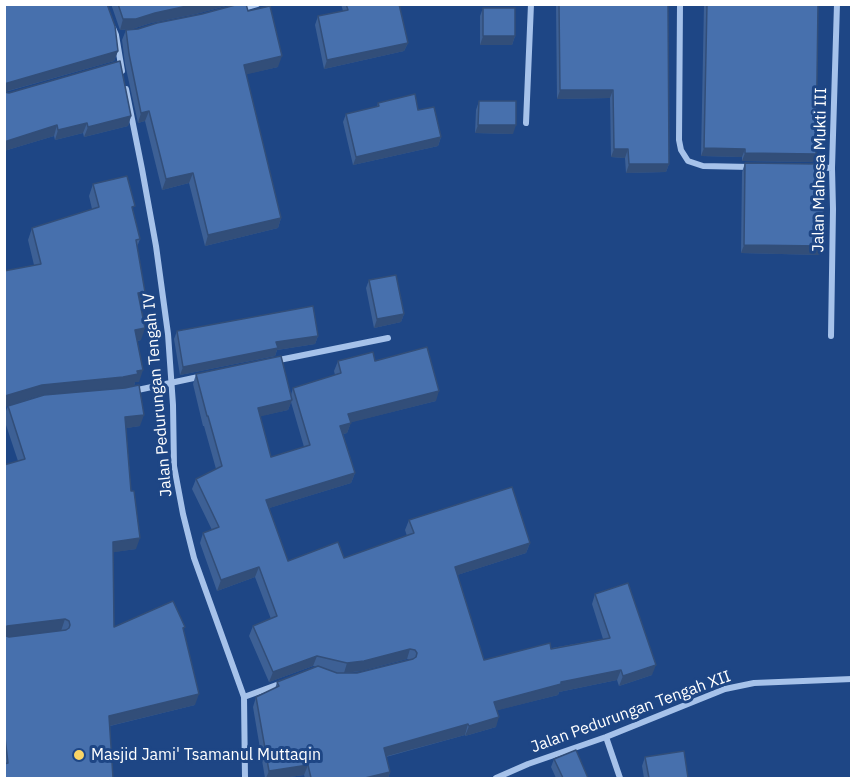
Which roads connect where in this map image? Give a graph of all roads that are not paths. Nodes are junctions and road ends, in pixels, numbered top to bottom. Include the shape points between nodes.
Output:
1 (257, 4) edge
2 (531, 4) edge
3 (680, 4) edge
4 (837, 4) edge
5 (228, 11) edge
6 (112, 25) edge
7 (116, 35) junction
8 (124, 35) edge
9 (120, 65) junction
10 (110, 68) edge
11 (123, 76) edge
12 (125, 87) edge
13 (526, 123) dead end
14 (761, 167) edge
15 (797, 167) edge
16 (832, 168) junction
17 (831, 336) dead end
18 (388, 338) dead end
19 (263, 363) edge
20 (206, 375) edge
21 (171, 382) junction
22 (130, 391) edge
23 (294, 679) edge
24 (852, 679) edge
25 (244, 697) junction
26 (606, 737) junction
27 (245, 778) edge
28 (495, 778) edge
29 (620, 778) edge

1 - 5 street
2 - 13 street
3 - 14 street via 681,150 688,161 703,166
4 - 16 street, Jalan Mahesa Mukti III
6 - 7 street
7 - 8 street
7 - 9 street
9 - 10 street
9 - 11 street
12 - 21 street, Jalan Pedurungan Tengah IV via 156,246
15 - 16 street
16 - 17 street, Jalan Mahesa Mukti III
18 - 19 street
20 - 21 street
21 - 22 street
21 - 25 street, Jalan Pedurungan Tengah IV via 174,466 183,514 194,558
23 - 25 street
24 - 26 street, Jalan Pedurungan Tengah XII via 754,683 725,689
25 - 27 street, Jalan Pedurungan Tengah IV
26 - 28 street, Jalan Pedurungan Tengah XII
26 - 29 street

